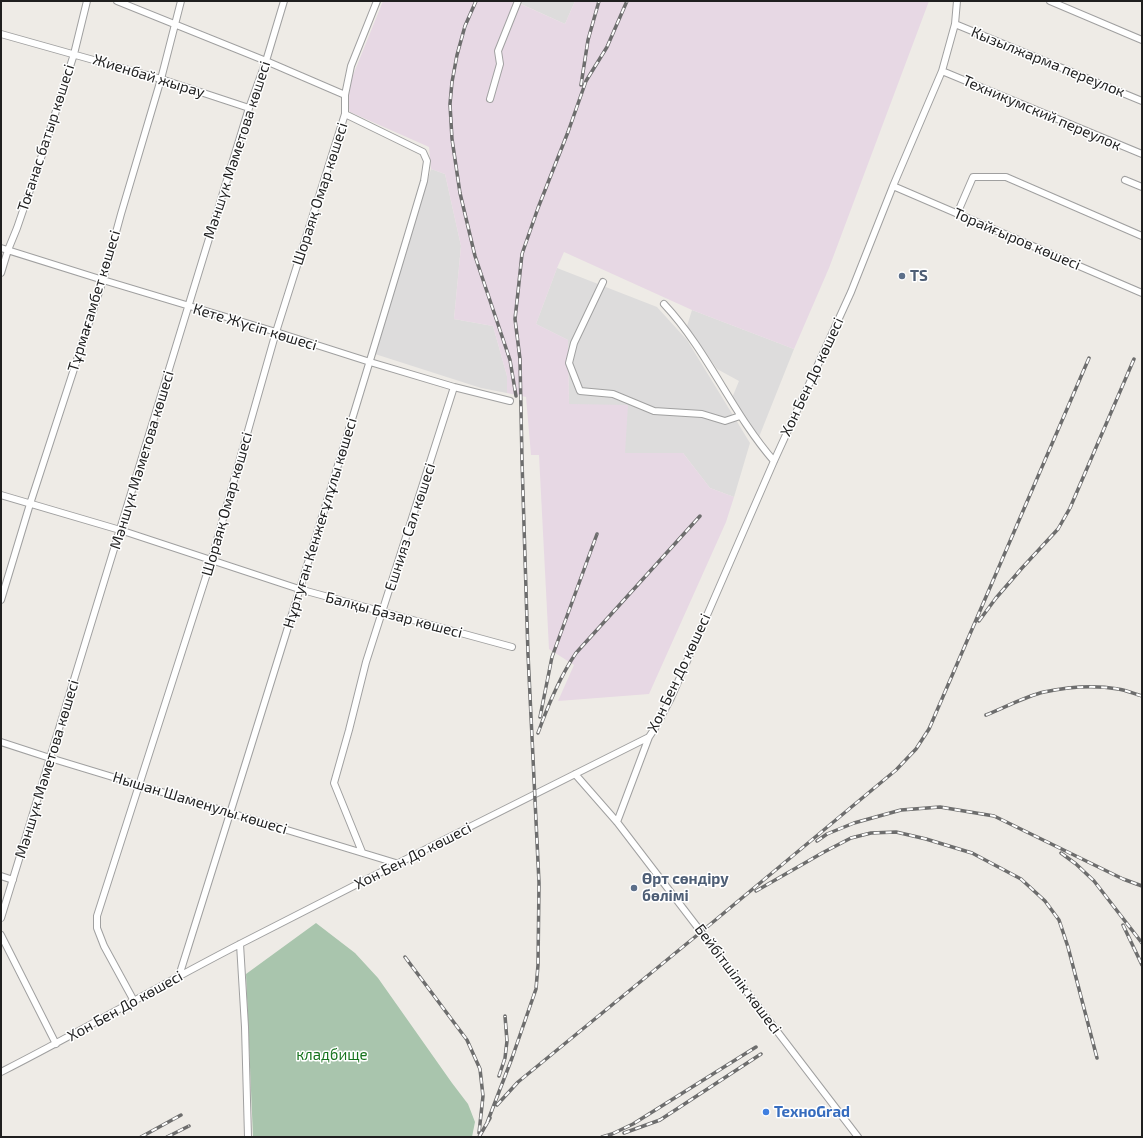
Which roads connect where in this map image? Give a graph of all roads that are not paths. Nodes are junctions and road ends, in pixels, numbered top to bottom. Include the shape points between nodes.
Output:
1 (87, 1) edge
2 (117, 1) edge
3 (181, 1) edge
4 (284, 1) edge
5 (377, 1) edge
6 (518, 1) edge
7 (957, 1) edge
8 (1050, 1) edge
9 (955, 24) junction
10 (174, 25) junction
11 (1, 34) edge
12 (1142, 40) edge
13 (74, 54) junction
14 (266, 61) junction
15 (942, 71) junction
16 (161, 79) junction
17 (345, 95) junction
18 (490, 99) dead end
19 (1142, 101) edge
20 (250, 108) junction
21 (345, 114) junction
22 (1142, 154) edge
23 (1125, 180) dead end
24 (893, 186) junction
25 (1142, 187) edge
26 (957, 214) junction
27 (1142, 236) edge
28 (1, 248) edge
29 (8, 250) junction
30 (1, 273) edge
31 (103, 280) junction
32 (603, 282) dead end
33 (1142, 293) edge
34 (664, 304) dead end
35 (188, 307) junction
36 (276, 332) junction
37 (370, 362) junction
38 (454, 387) junction
39 (510, 401) dead end
40 (740, 416) junction
41 (774, 461) junction
42 (1, 495) edge
43 (30, 504) junction
44 (120, 530) junction
45 (211, 561) junction
46 (299, 589) junction
47 (1, 600) edge
48 (383, 612) junction
49 (512, 647) dead end
50 (649, 737) junction
51 (1, 742) edge
52 (50, 758) junction
53 (576, 774) junction
54 (140, 785) junction
55 (230, 813) junction
56 (617, 822) junction
57 (362, 852) junction
58 (399, 864) junction
59 (1, 876) edge
60 (13, 880) junction
61 (1, 918) edge
62 (1, 935) edge
63 (240, 944) junction
64 (179, 976) junction
65 (134, 1001) junction
66 (56, 1044) junction
67 (1, 1072) edge
68 (248, 1137) edge
69 (858, 1137) edge

1 - 13 street, Тоғанас батыр көшесі
2 - 10 street
3 - 10 street, Тұрмағамбет көшесі
4 - 14 street, Мәншүк Мәметова көшесі
5 - 17 street, Шораяқ Омар көшесі via 351,66
6 - 18 street via 498,51 500,64
7 - 9 street, Хон Бен До көшесі
8 - 12 street
9 - 15 street, Хон Бен До көшесі
9 - 19 street, Кызылжарма переулок
10 - 14 street
10 - 16 street, Тұрмағамбет көшесі
11 - 13 street, Жиенбай жырау
13 - 16 street, Жиенбай жырау
13 - 29 street, Тоғанас батыр көшесі
14 - 17 street
14 - 20 street, Мәншүк Мәметова көшесі
15 - 22 street, Техникумский переулок
15 - 24 street, Хон Бен До көшесі
16 - 20 street, Жиенбай жырау
16 - 31 street, Тұрмағамбет көшесі
17 - 21 street, Шораяқ Омар көшесі
20 - 35 street, Мәншүк Мәметова көшесі
21 - 36 street, Шораяқ Омар көшесі
21 - 37 street, Нұртуған Кенжеғұлұлы көшесі via 423,152 427,161 424,181
23 - 25 street
24 - 26 street, Торайғыров көшесі
24 - 41 street, Хон Бен До көшесі via 851,292
26 - 27 street via 973,177 1006,177
26 - 33 street, Торайғыров көшесі
28 - 29 street, Кете Жүсіп көшесі
29 - 30 street, Тоғанас батыр көшесі
29 - 31 street, Кете Жүсіп көшесі
31 - 35 street, Кете Жүсіп көшесі
31 - 43 street, Тұрмағамбет көшесі
32 - 40 street via 574,343 569,363 580,391 613,394 654,411 702,414 725,421
34 - 40 street via 679,319
35 - 36 street, Кете Жүсіп көшесі
35 - 44 street, Мәншүк Мәметова көшесі
36 - 37 street, Кете Жүсіп көшесі
36 - 45 street, Шораяқ Омар көшесі
37 - 38 street, Кете Жүсіп көшесі
37 - 46 street, Нұртуған Кенжеғұлұлы көшесі
38 - 39 street, Кете Жүсіп көшесі
38 - 48 street, Ешнияз Сал көшесі
40 - 41 street
41 - 50 street, Хон Бен До көшесі via 670,698
42 - 43 street, Балқы Базар көшесі
43 - 44 street, Балқы Базар көшесі
43 - 47 street, Тұрмағамбет көшесі
44 - 45 street, Балқы Базар көшесі
44 - 52 street, Мәншүк Мәметова көшесі
45 - 46 street, Балқы Базар көшесі
45 - 54 street, Шораяқ Омар көшесі
46 - 48 street, Балқы Базар көшесі
46 - 55 street, Нұртуған Кенжеғұлұлы көшесі
48 - 49 street, Балқы Базар көшесі
48 - 57 street, Ешнияз Сал көшесі via 366,662 334,783
50 - 53 street, Хон Бен До көшесі
50 - 56 street
51 - 52 street, Нышан Шаменулы көшесі
52 - 54 street, Нышан Шаменулы көшесі
52 - 60 street, Мәншүк Мәметова көшесі
53 - 56 street, Бейбітшілік көшесі
53 - 58 street, Хон Бен До көшесі
54 - 55 street, Нышан Шаменулы көшесі
54 - 65 street, Шораяқ Омар көшесі via 97,916 97,928 104,946
55 - 57 street, Нышан Шаменулы көшесі
55 - 64 street, Нұртуған Кенжеғұлұлы көшесі
56 - 69 street, Бейбітшілік көшесі
57 - 58 street, Нышан Шаменулы көшесі
58 - 63 street, Хон Бен До көшесі
59 - 60 street
60 - 61 street, Мәншүк Мәметова көшесі
62 - 66 street
63 - 64 street, Хон Бен До көшесі
63 - 68 street
64 - 65 street, Хон Бен До көшесі
65 - 66 street, Хон Бен До көшесі
66 - 67 street, Хон Бен До көшесі

